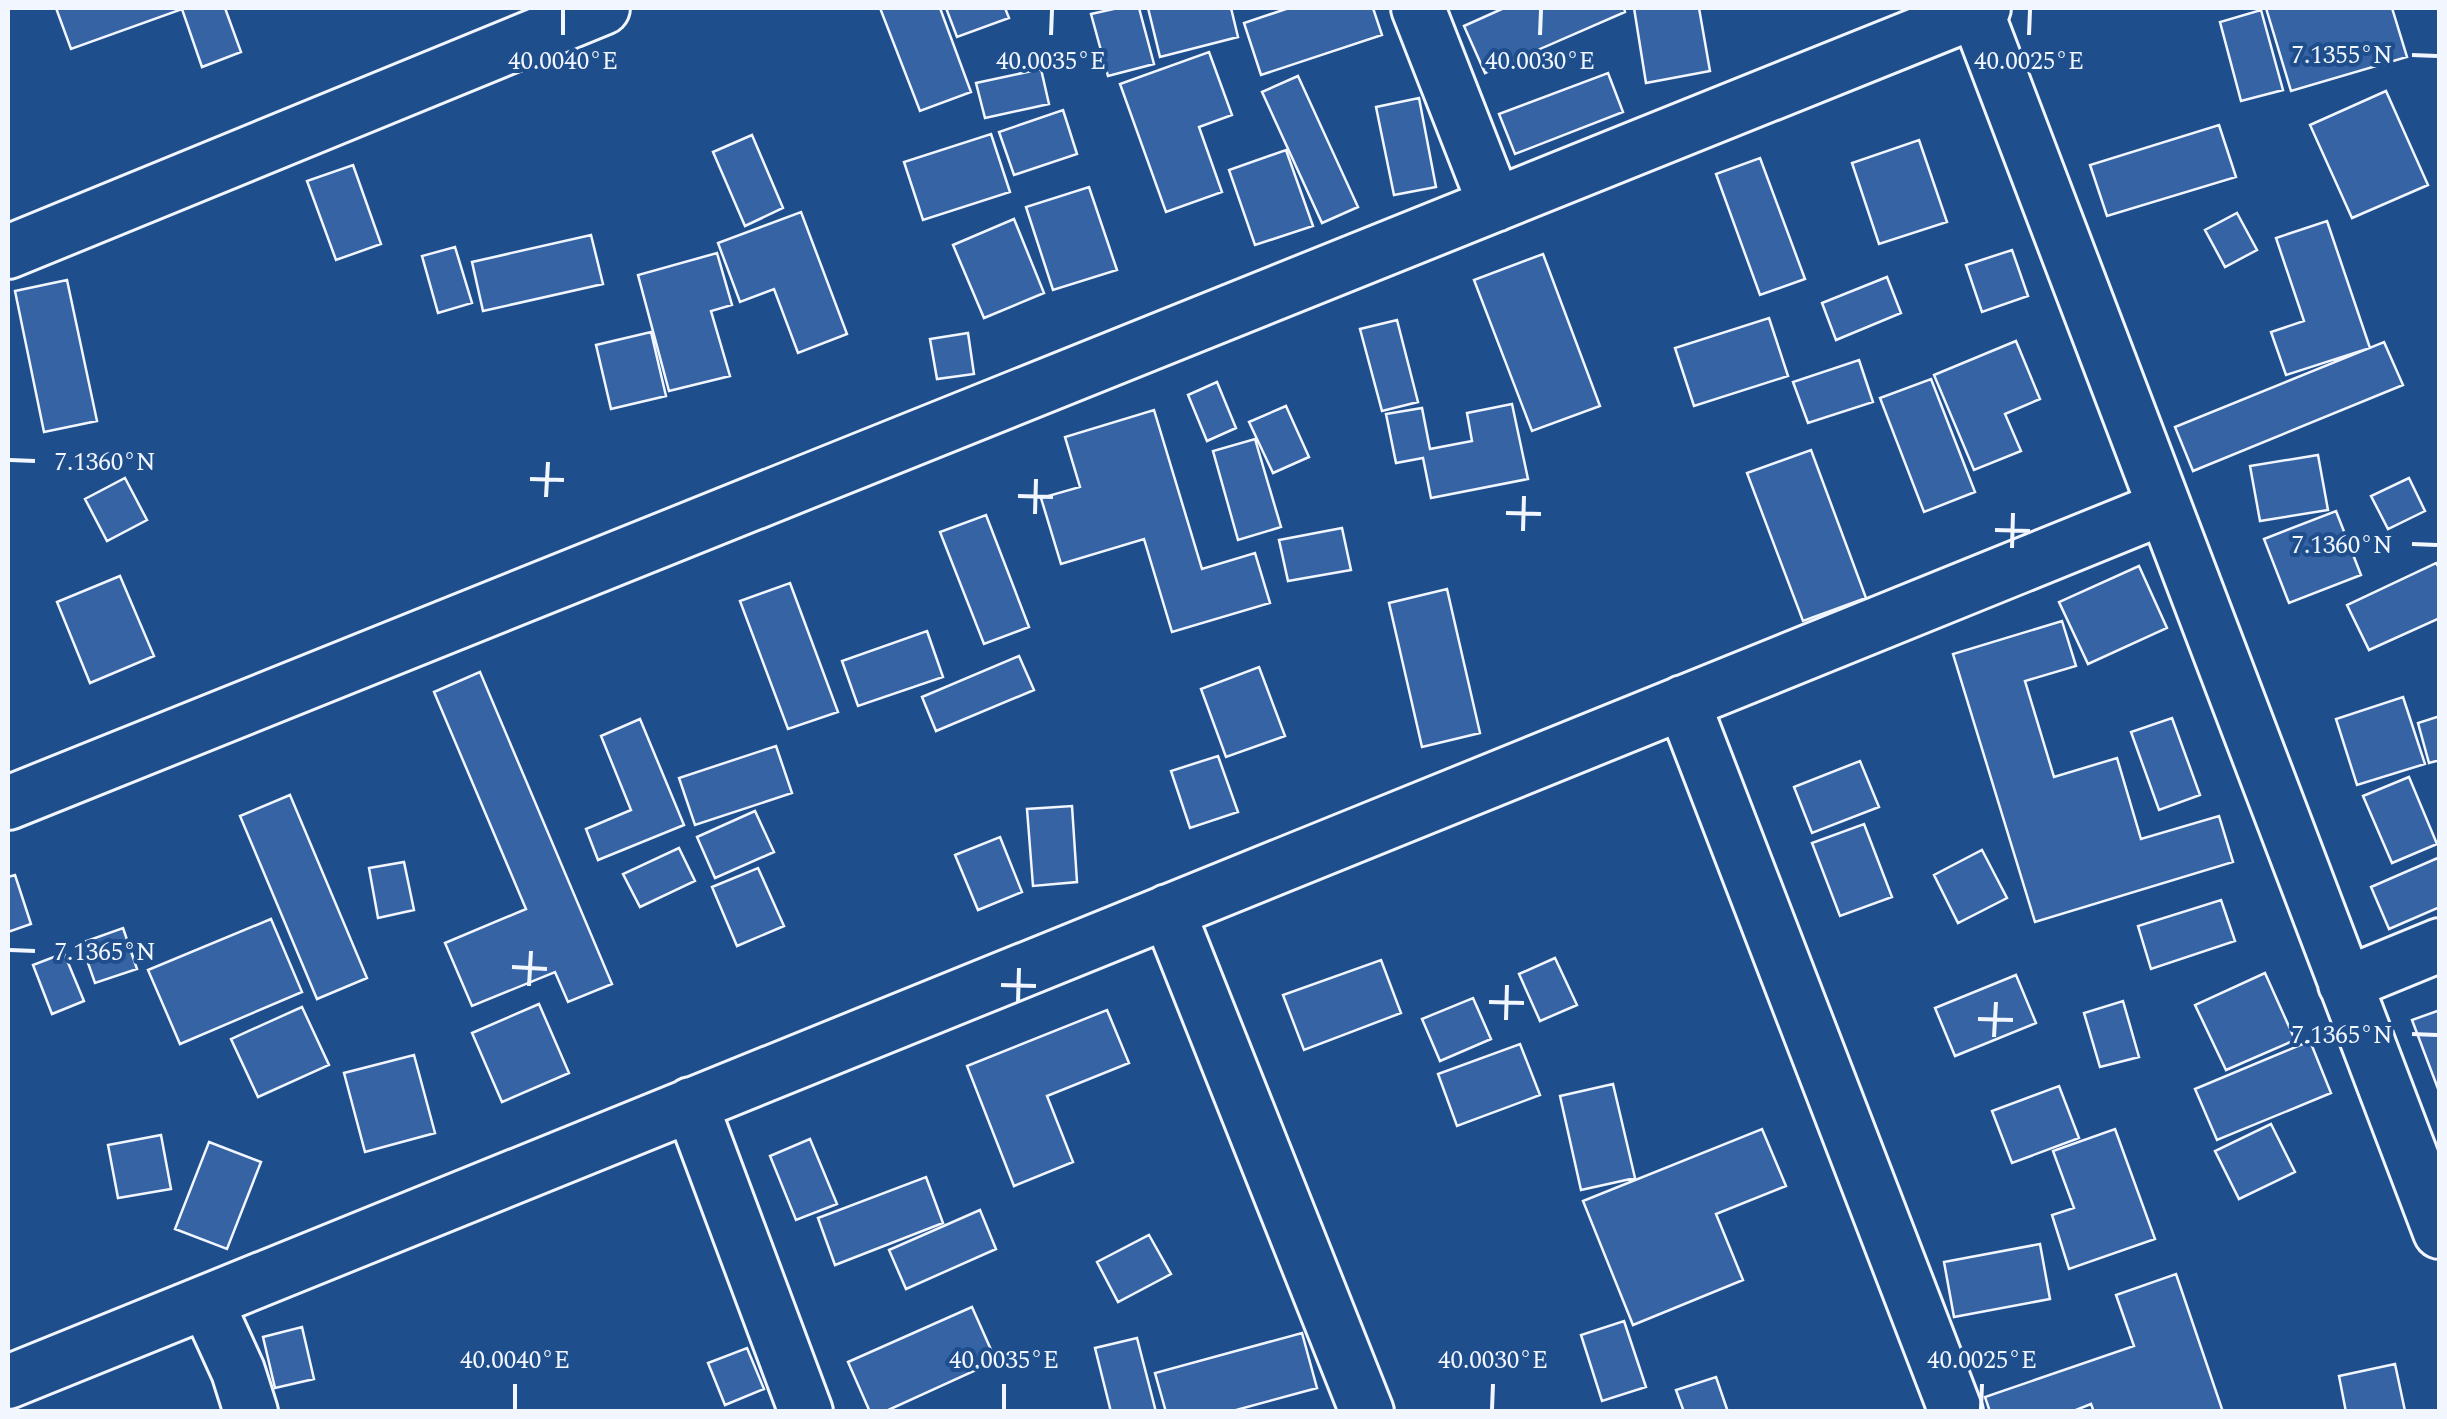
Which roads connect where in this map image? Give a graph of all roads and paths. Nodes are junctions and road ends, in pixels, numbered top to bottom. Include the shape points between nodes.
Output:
1 (603, 8) edge
2 (1418, 8) edge
3 (1979, 9) edge
4 (1496, 205) junction
5 (8, 252) edge
6 (2162, 508) junction
7 (1684, 702) junction
8 (8, 803) edge
9 (1168, 911) junction
10 (2440, 945) edge
11 (2346, 984) junction
12 (692, 1104) junction
13 (2440, 1232) edge
14 (207, 1304) junction
15 (8, 1382) edge
16 (242, 1398) edge
17 (806, 1412) edge
18 (1367, 1412) edge
19 (1956, 1412) edge

1 - 5 street
2 - 4 street
3 - 4 street
3 - 6 street
4 - 8 street
6 - 7 street
6 - 11 street
7 - 9 street
7 - 19 street
9 - 12 street
9 - 18 street
10 - 11 street
11 - 13 street
12 - 14 street
12 - 17 street
14 - 15 street
14 - 16 street

